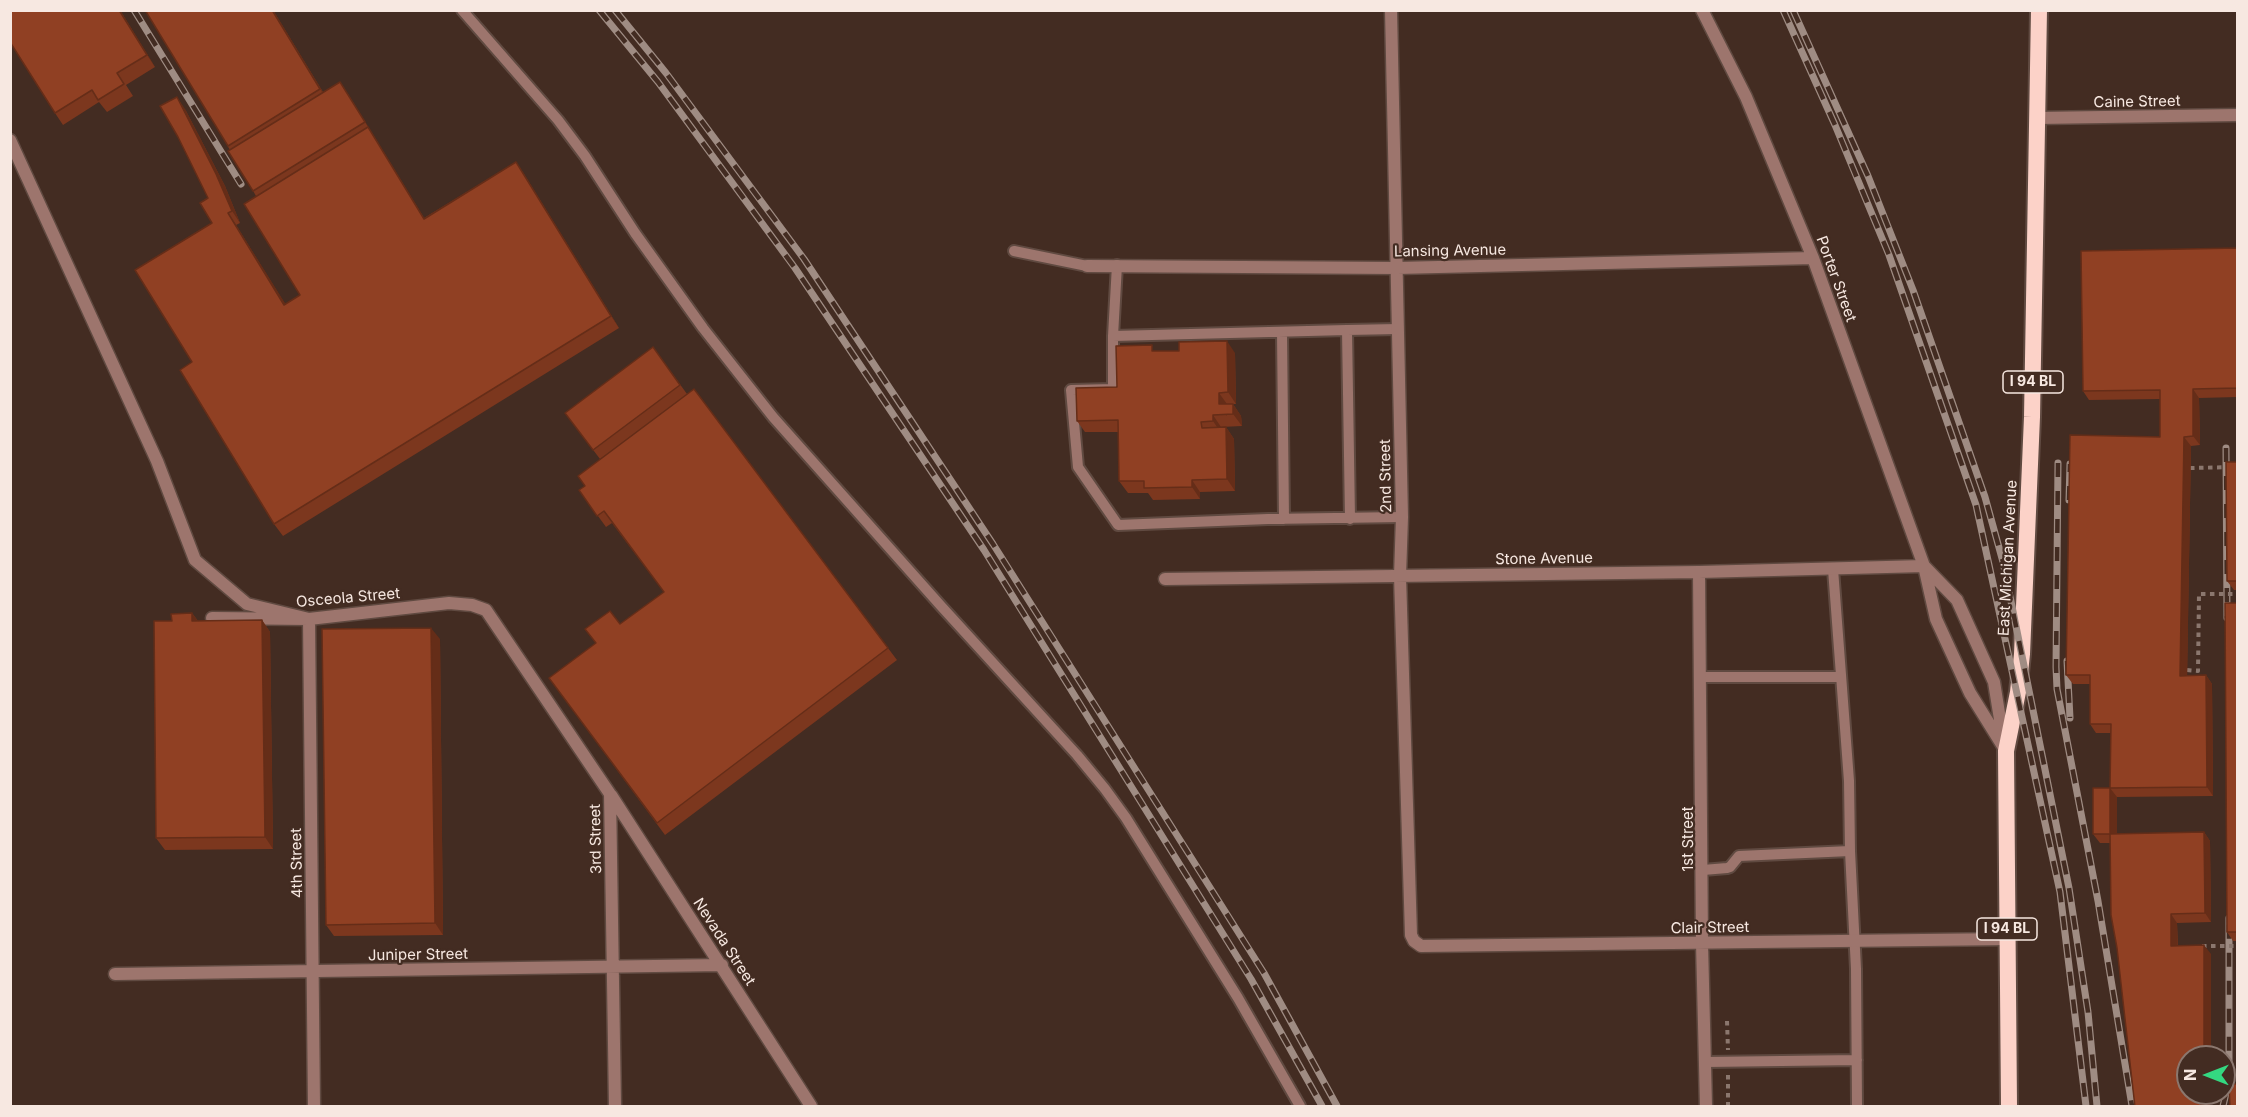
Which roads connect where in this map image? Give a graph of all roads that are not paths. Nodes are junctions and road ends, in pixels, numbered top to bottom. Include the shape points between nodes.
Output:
1 (462, 10) edge
2 (1391, 10) edge
3 (1702, 10) edge
4 (2039, 10) edge
5 (2238, 115) edge
6 (2037, 118) junction
7 (10, 140) edge
8 (1014, 251) dead end
9 (1813, 258) junction
10 (1117, 265) junction
11 (1087, 266) joint
12 (1397, 268) junction
13 (1398, 329) junction
14 (1347, 330) junction
15 (1282, 332) junction
16 (1113, 336) junction
17 (1402, 518) junction
18 (1284, 519) junction
19 (1350, 519) junction
20 (1924, 566) junction
21 (1833, 569) junction
22 (1699, 572) junction
23 (1400, 576) junction
24 (1165, 579) dead end
25 (486, 610) joint
26 (212, 618) edge
27 (309, 619) junction
28 (1701, 677) junction
29 (1841, 677) junction
30 (2006, 751) junction
31 (610, 794) junction
32 (1850, 851) junction
33 (1703, 870) junction
34 (2007, 939) junction
35 (1414, 941) joint
36 (1854, 941) junction
37 (1702, 943) junction
38 (722, 965) junction
39 (615, 966) junction
40 (314, 972) junction
41 (115, 974) dead end
42 (1857, 1060) junction
43 (1706, 1062) junction
44 (314, 1107) edge
45 (615, 1107) edge
46 (811, 1107) edge
47 (1300, 1107) edge
48 (1706, 1107) edge
49 (1857, 1107) edge
50 (2009, 1107) edge

1 - 47 lane via 558,120 635,233 773,417 1105,789 1231,988
2 - 12 street, 2nd Street
3 - 9 street, Porter Street via 1746,97
4 - 6 highway, East Michigan Avenue / I 94 BL
5 - 6 street, Caine Street
6 - 30 highway, East Michigan Avenue / I 94 BL via 2032,417 2022,642 2018,692
7 - 27 street via 157,461 195,560 247,603
8 - 11 lane
9 - 12 street, Lansing Avenue
9 - 20 street, Porter Street
10 - 11 street, Lansing Avenue
10 - 12 street, Lansing Avenue
10 - 16 lane
12 - 13 street, 2nd Street
13 - 14 lane
13 - 17 street, 2nd Street
14 - 15 lane
14 - 19 lane
15 - 16 lane
15 - 18 lane
16 - 18 lane via 1113,389 1071,390 1078,467 1118,525
17 - 19 lane
17 - 23 street, 2nd Street
18 - 19 lane
20 - 21 street, Stone Avenue
20 - 30 street, Porter Street via 1936,619 1970,693
20 - 30 street, Porter Street via 1957,600 1994,682
21 - 22 street, Stone Avenue
21 - 29 lane
22 - 23 street, Stone Avenue
22 - 28 street, 1st Street
23 - 24 street, Stone Avenue
23 - 35 street, 2nd Street
25 - 27 street, Osceola Street via 449,603
25 - 31 street, 3rd Street
26 - 27 street, Osceola Street
27 - 40 street, 4th Street
28 - 29 lane
28 - 33 street, 1st Street
29 - 32 lane
30 - 34 highway, East Michigan Avenue / I 94 BL
31 - 38 street, Nevada Street
31 - 39 street, 3rd Street
32 - 33 lane via 1739,856 1730,867
32 - 36 lane
33 - 37 street, 1st Street
34 - 36 street, Clair Street
34 - 50 highway, East Michigan Avenue / I 94 BL
35 - 37 street, Clair Street via 1421,946
36 - 37 street, Clair Street
36 - 42 lane
37 - 43 street, 1st Street
38 - 39 street, Juniper Street
38 - 46 street, Nevada Street
39 - 40 street, Juniper Street
39 - 45 street, 3rd Street
40 - 41 street, Juniper Street
40 - 44 street, 4th Street
42 - 43 lane
42 - 49 lane
43 - 48 street, 1st Street

